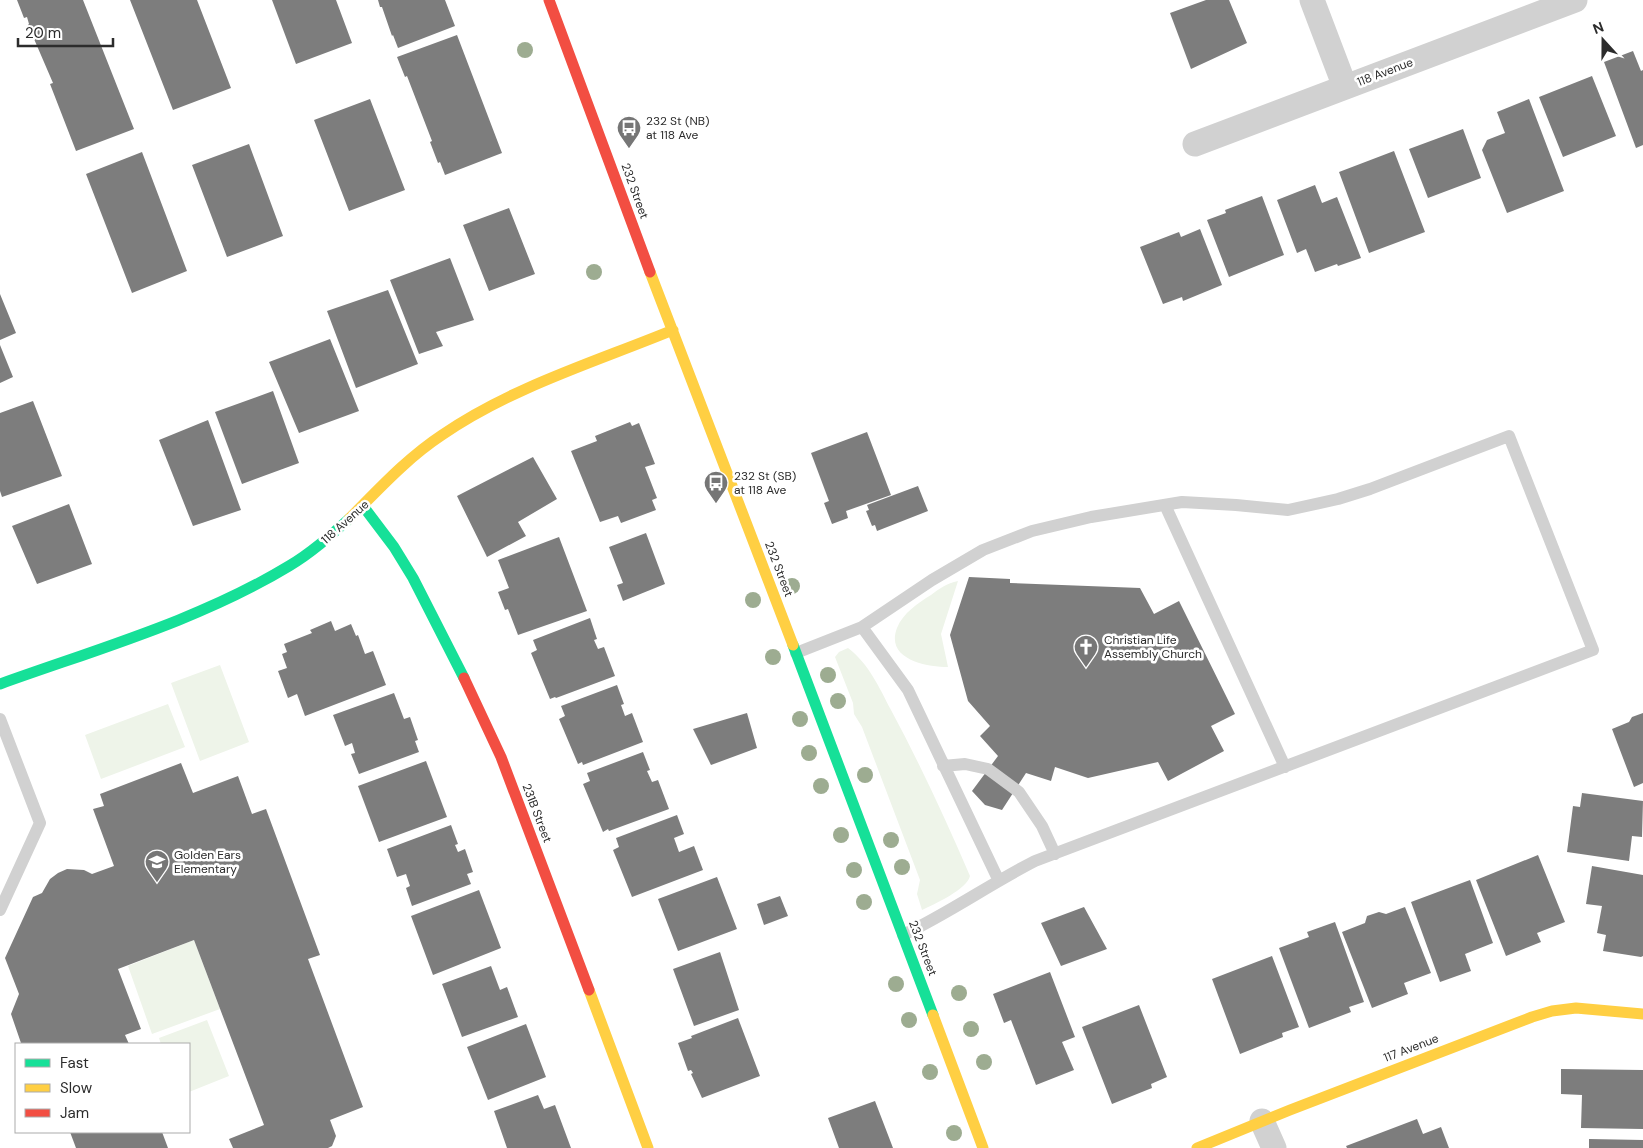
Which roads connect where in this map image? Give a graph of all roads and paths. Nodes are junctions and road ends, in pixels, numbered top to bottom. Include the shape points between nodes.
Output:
1 (550, 0) edge
2 (1312, 0) edge
3 (1575, 0) edge
4 (1345, 87) junction
5 (1195, 144) dead end
6 (673, 330) junction
7 (1165, 505) junction
8 (363, 506) junction
9 (862, 626) junction
10 (796, 653) junction
11 (0, 684) edge
12 (0, 719) edge
13 (943, 766) junction
14 (1285, 767) junction
15 (1055, 854) junction
16 (998, 879) junction
17 (0, 910) edge
18 (903, 935) junction
19 (1643, 1014) edge
20 (1262, 1121) junction
21 (648, 1148) edge
22 (983, 1148) edge
23 (1197, 1148) edge
24 (1274, 1148) edge

1 - 6 street, 232 Street
2 - 4 street
3 - 4 street, 118 Avenue
4 - 5 street, 118 Avenue
6 - 8 street, 118 Avenue via 543,380 469,418 409,461
6 - 10 street, 232 Street
7 - 9 lane via 1032,531 983,550
7 - 14 lane
7 - 14 lane via 1182,502 1288,510 1370,489 1509,436 1593,650
8 - 11 street, 118 Avenue via 321,545 227,599
8 - 21 street, 231B Street via 394,547 417,586 501,757
9 - 10 lane
9 - 13 lane via 908,690
10 - 18 street, 232 Street
12 - 17 lane via 40,823
13 - 15 lane via 965,764 988,769 1019,792 1042,826
13 - 16 lane
14 - 15 lane
15 - 16 lane
16 - 18 lane via 944,914
18 - 22 street, 232 Street
19 - 20 street, 117 Avenue via 1576,1008 1532,1016
20 - 23 street, 117 Avenue
20 - 24 street

